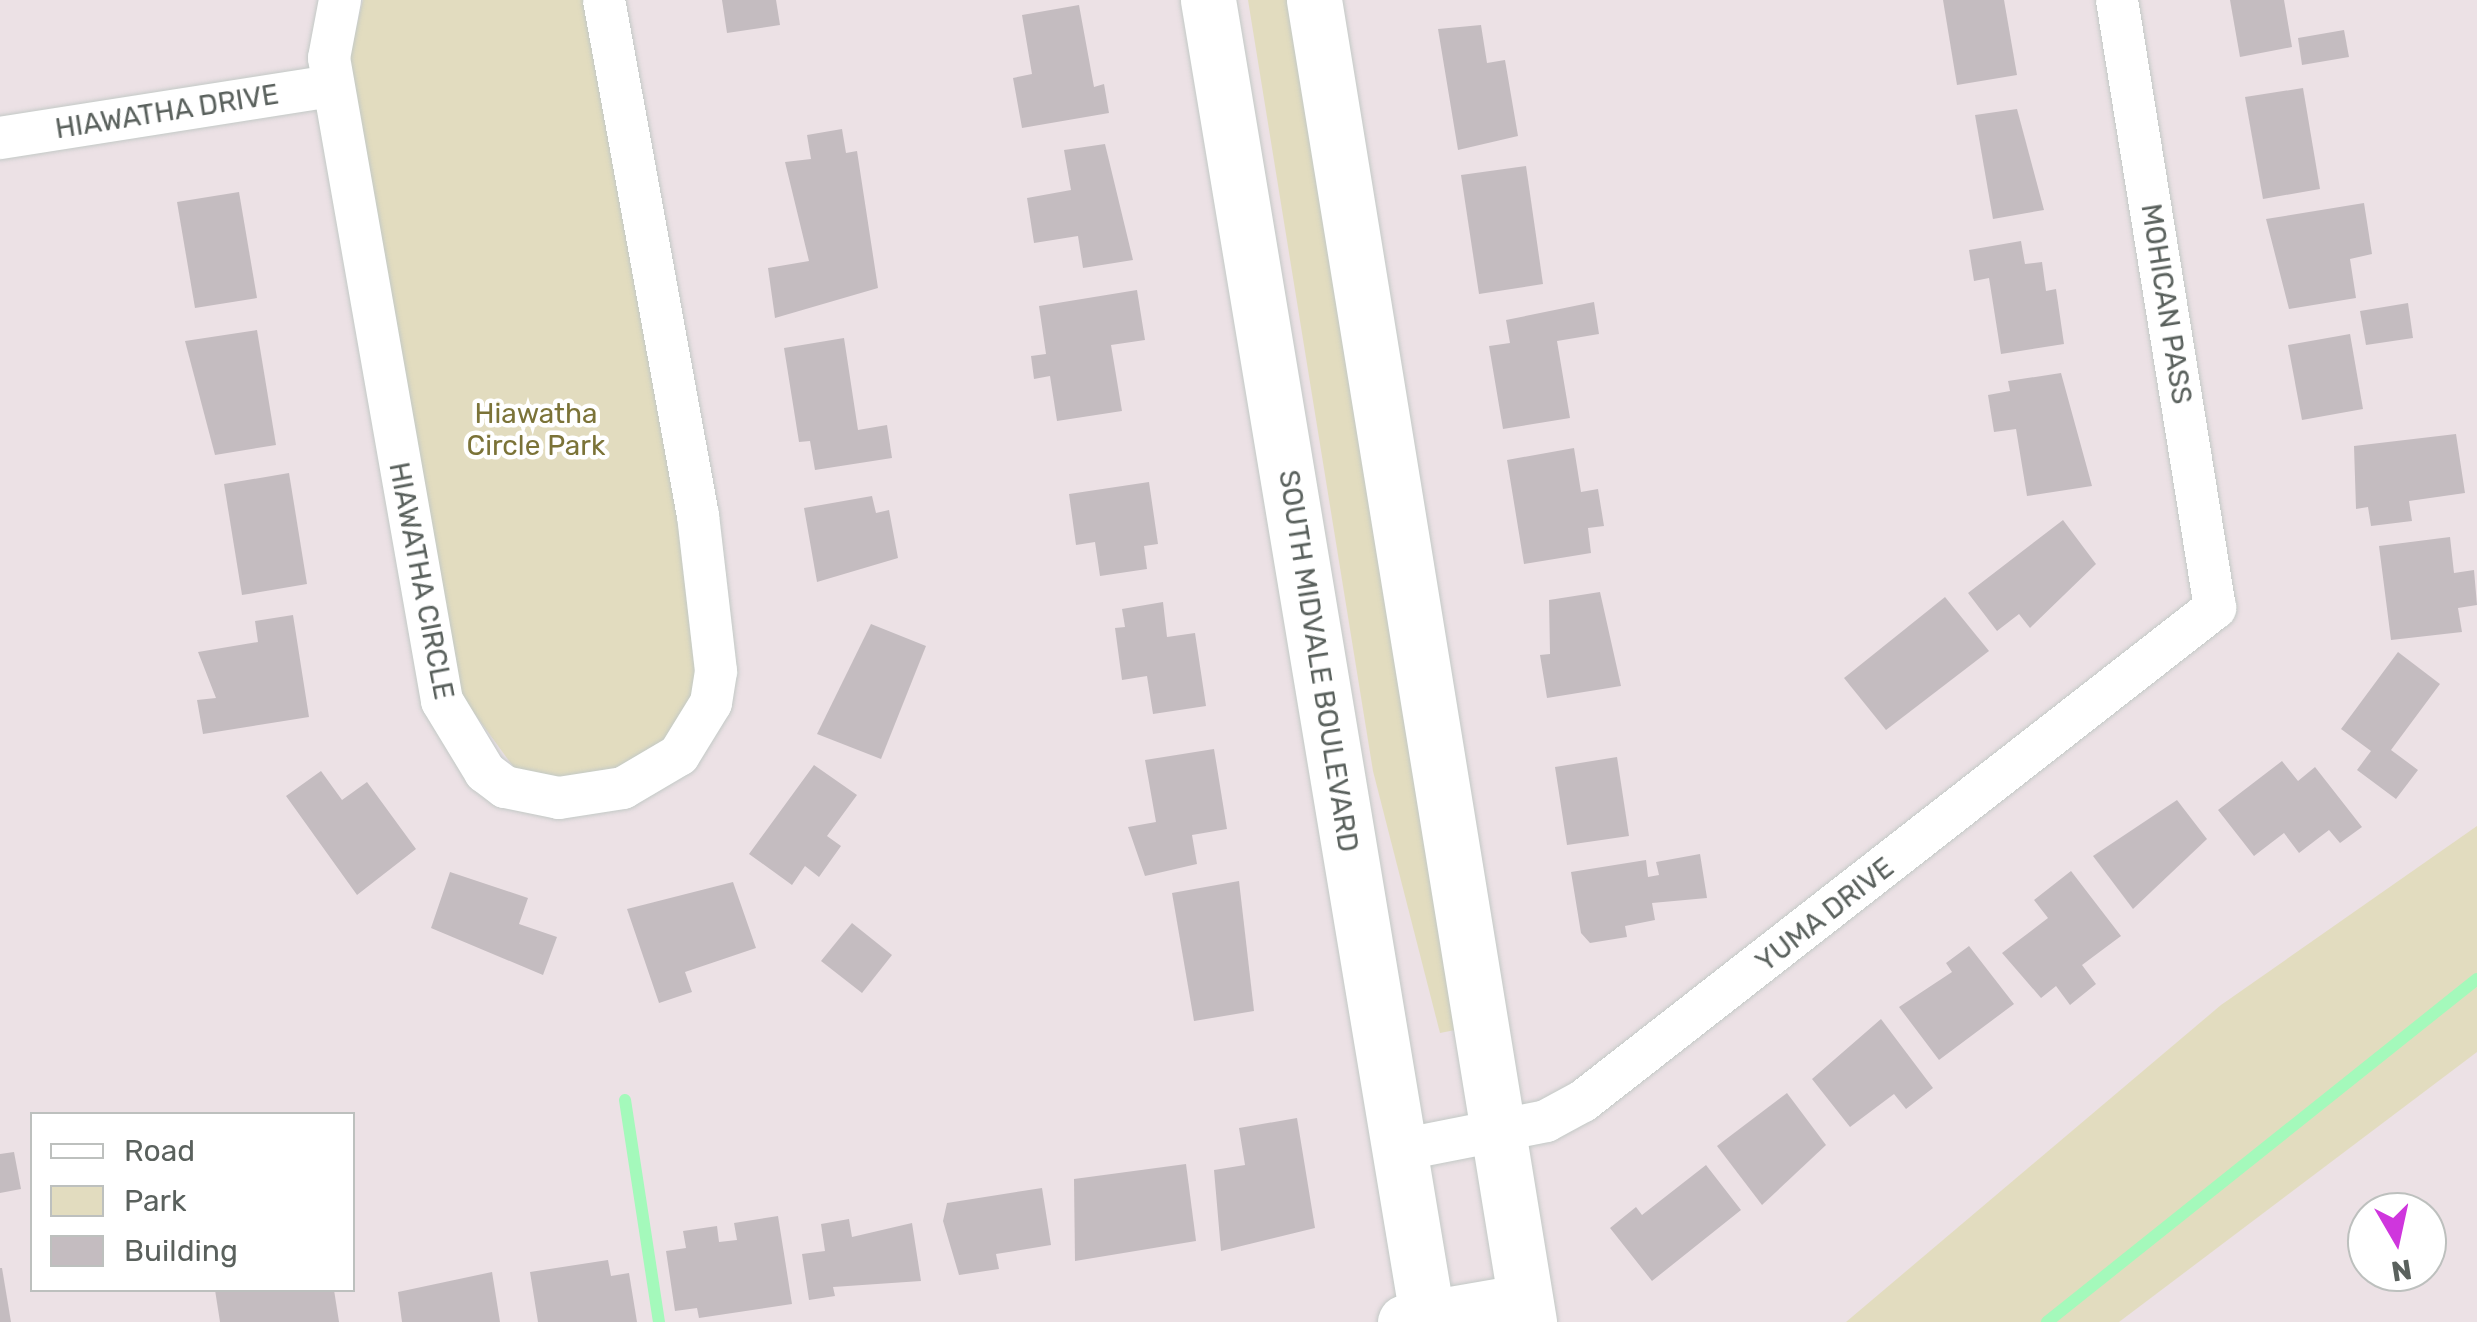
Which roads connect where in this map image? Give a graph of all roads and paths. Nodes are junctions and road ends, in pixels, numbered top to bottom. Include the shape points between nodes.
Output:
1 (340, 0) edge
2 (604, 0) edge
3 (1208, 0) edge
4 (1314, 0) edge
5 (2117, 0) edge
6 (333, 86) junction
7 (0, 138) edge
8 (2215, 608) joint
9 (1501, 1132) junction
10 (1400, 1150) junction
11 (1527, 1311) edge
12 (1420, 1321) edge

1 - 6 street, HIAWATHA CIRCLE
2 - 6 street, HIAWATHA CIRCLE via 698,516 716,671 711,703 679,755 623,788 559,798 505,787 450,725 429,655
3 - 10 main road, SOUTH MIDVALE BOULEVARD
4 - 9 main road
5 - 8 street, MOHICAN PASS
6 - 7 street, HIAWATHA DRIVE
8 - 9 street, YUMA DRIVE via 1627,1070 1546,1121
9 - 10 street, YUMA DRIVE
9 - 11 main road
10 - 12 main road, SOUTH MIDVALE BOULEVARD
11 - 12 main road

